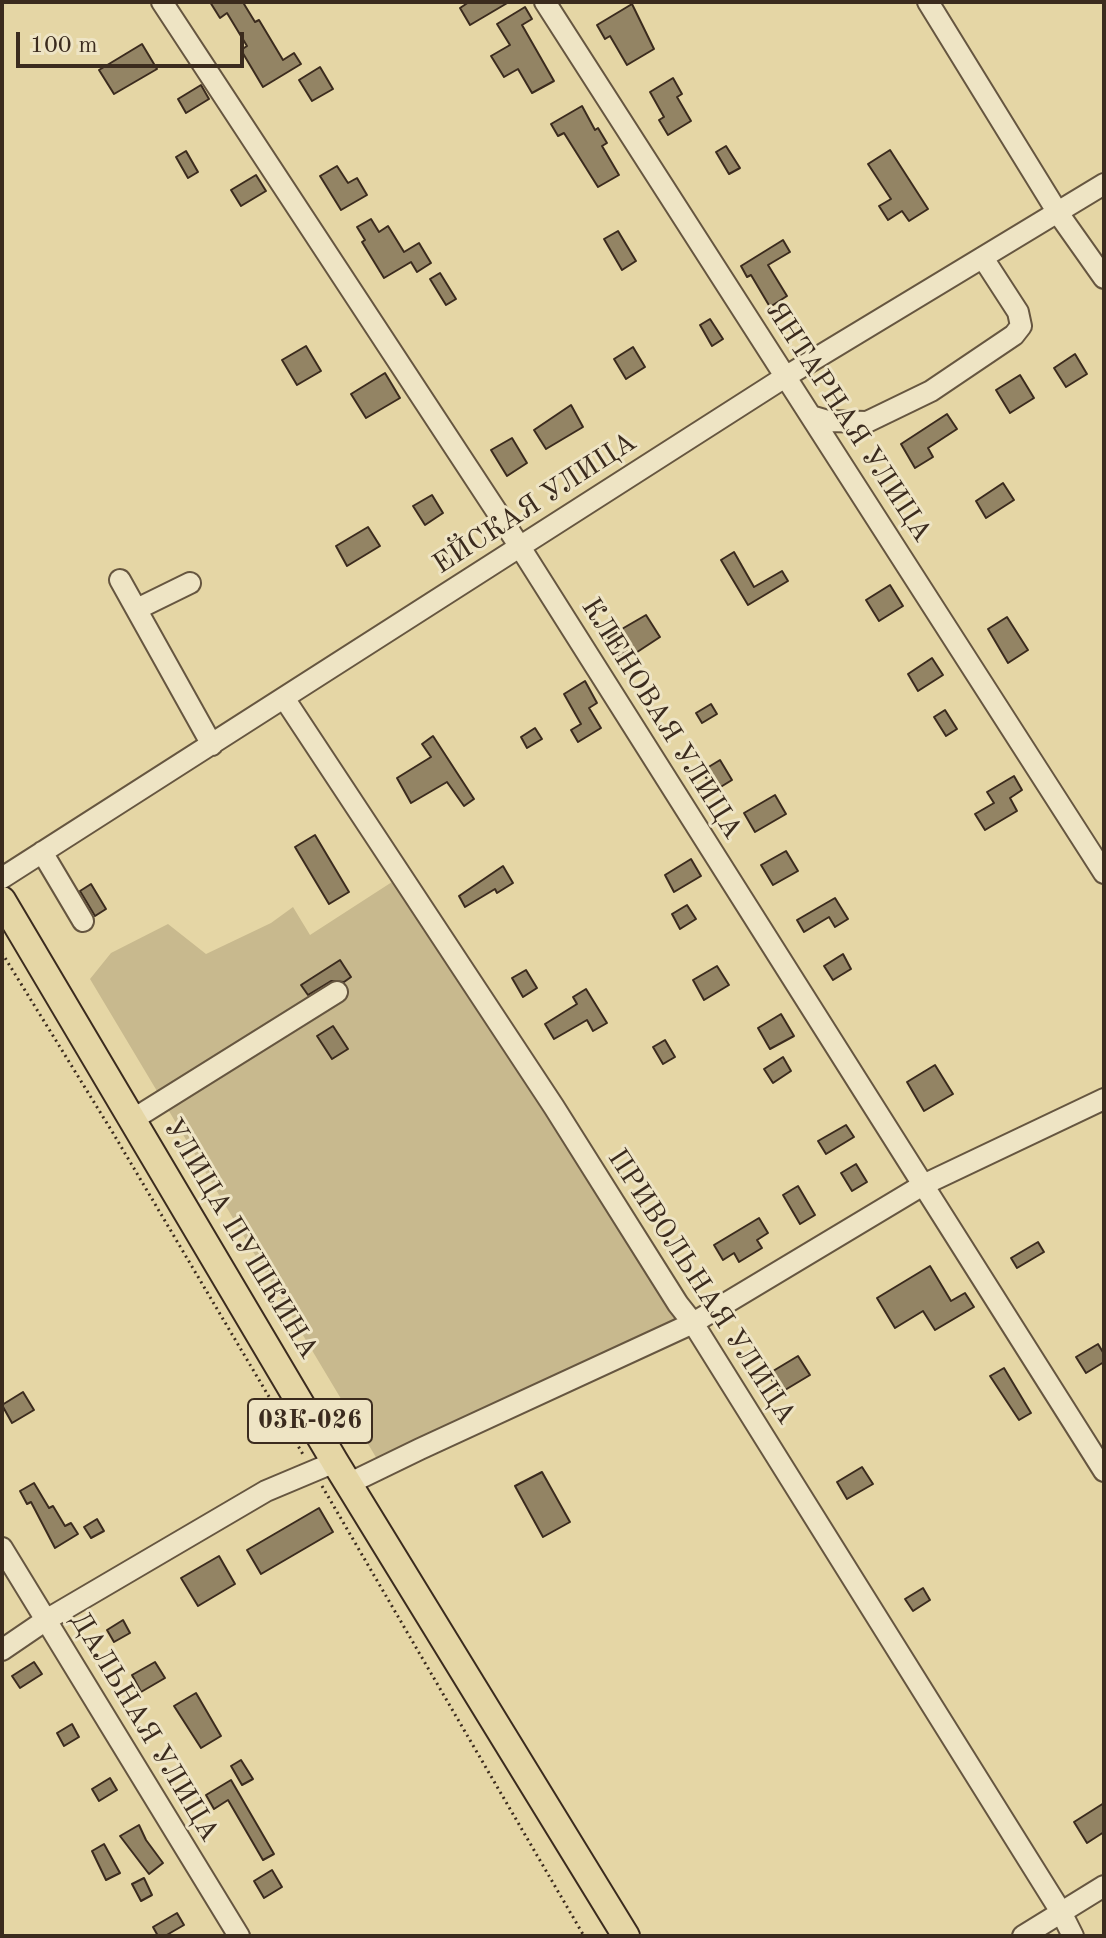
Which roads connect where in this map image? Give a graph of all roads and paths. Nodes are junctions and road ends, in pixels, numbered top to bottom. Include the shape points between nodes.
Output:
1 (162, 2) edge
2 (545, 2) edge
3 (928, 2) edge
4 (1104, 184) edge
5 (1058, 213) junction
6 (983, 258) junction
7 (1104, 278) edge
8 (785, 377) junction
9 (811, 416) junction
10 (520, 547) junction
11 (120, 580) dead end
12 (190, 583) dead end
13 (137, 609) junction
14 (284, 698) junction
15 (212, 745) junction
16 (42, 852) junction
17 (1104, 873) edge
18 (2, 878) edge
19 (2, 900) edge
20 (83, 921) dead end
21 (2, 953) edge
22 (337, 992) dead end
23 (1104, 1099) edge
24 (132, 1120) junction
25 (923, 1185) junction
26 (693, 1323) junction
27 (1104, 1471) edge
28 (332, 1473) junction
29 (2, 1548) edge
30 (46, 1620) junction
31 (2, 1650) edge
32 (1104, 1886) edge
33 (1061, 1912) junction
34 (239, 1936) edge
35 (584, 1936) edge
36 (626, 1936) edge
37 (1023, 1936) edge
38 (1073, 1936) edge

1 - 10 street, КЛЕНОВАЯ УЛИЦА
2 - 8 street, ЯНТАРНАЯ УЛИЦА
3 - 5 street
4 - 5 street, ЕЙСКАЯ УЛИЦА
5 - 6 street, ЕЙСКАЯ УЛИЦА
5 - 7 street
6 - 8 street, ЕЙСКАЯ УЛИЦА
6 - 9 street via 1018,312 1021,326 1014,335 931,391 867,422
8 - 9 street, ЯНТАРНАЯ УЛИЦА
8 - 10 street, ЕЙСКАЯ УЛИЦА
9 - 17 street, ЯНТАРНАЯ УЛИЦА
10 - 14 street, ЕЙСКАЯ УЛИЦА
10 - 25 street, КЛЕНОВАЯ УЛИЦА
11 - 13 street
12 - 13 street
13 - 15 street
14 - 15 street, ЕЙСКАЯ УЛИЦА
14 - 26 street, ПРИВОЛЬНАЯ УЛИЦА
15 - 16 street, ЕЙСКАЯ УЛИЦА
16 - 18 street, ЕЙСКАЯ УЛИЦА
16 - 20 street
19 - 24 main road, УЛИЦА ПУШКИНА / 03К-026
21 - 28 path
22 - 24 street
23 - 25 street
24 - 28 main road, УЛИЦА ПУШКИНА / 03К-026
25 - 26 street
25 - 27 street, КЛЕНОВАЯ УЛИЦА
26 - 28 street via 420,1449
26 - 33 street, ПРИВОЛЬНАЯ УЛИЦА
28 - 30 street via 266,1491
28 - 35 path
28 - 36 main road, УЛИЦА ПУШКИНА / 03К-026
29 - 30 street, ДАЛЬНАЯ УЛИЦА
30 - 31 street
30 - 34 street, ДАЛЬНАЯ УЛИЦА
32 - 33 street
33 - 37 street
33 - 38 street, ПРИВОЛЬНАЯ УЛИЦА

